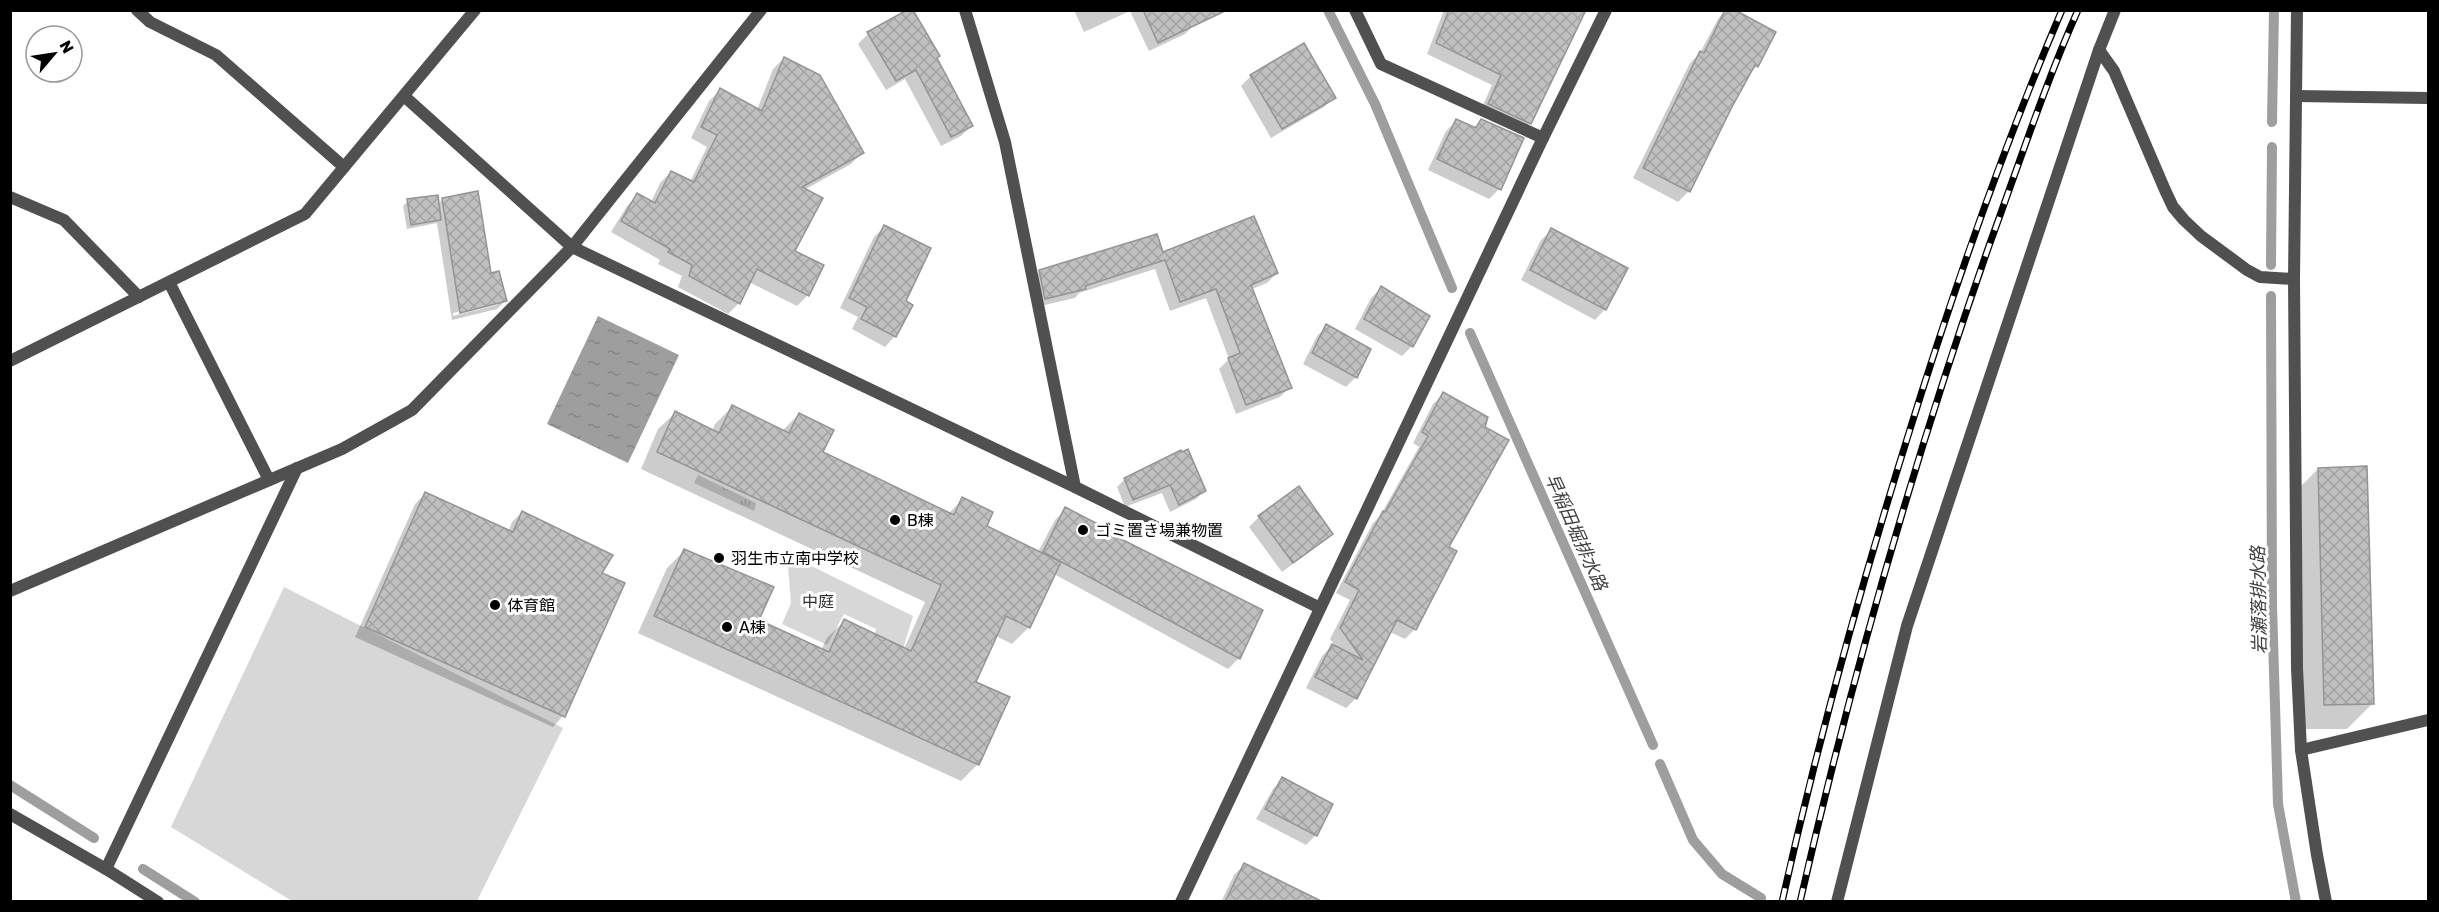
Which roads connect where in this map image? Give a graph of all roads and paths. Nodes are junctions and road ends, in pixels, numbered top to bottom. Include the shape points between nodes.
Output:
1 (137, 10) edge
2 (475, 10) edge
3 (761, 10) edge
4 (965, 10) edge
5 (1355, 10) edge
6 (1606, 10) edge
7 (2115, 10) edge
8 (2297, 10) edge
9 (2099, 50) junction
10 (404, 96) junction
11 (2296, 96) junction
12 (2428, 98) edge
13 (1543, 138) junction
14 (344, 167) junction
15 (10, 197) edge
16 (572, 247) junction
17 (2294, 279) junction
18 (169, 282) junction
19 (139, 297) junction
20 (10, 361) edge
21 (297, 468) junction
22 (269, 480) junction
23 (1074, 487) junction
24 (10, 591) edge
25 (1320, 608) junction
26 (2428, 720) edge
27 (2301, 750) junction
28 (10, 814) edge
29 (106, 869) junction
30 (158, 902) edge
31 (1181, 902) edge
32 (1837, 902) edge
33 (2326, 902) edge

1 - 14 street via 150,22 216,55
2 - 10 street
3 - 16 street
4 - 23 street via 1005,142
5 - 13 street via 1381,64
6 - 13 street
7 - 9 street
8 - 11 street
9 - 17 street via 2114,71 2165,190 2184,220 2260,277
9 - 32 street via 1907,626
10 - 14 street
10 - 16 street
11 - 12 street
11 - 17 street
13 - 25 street
14 - 18 street via 305,214
15 - 19 street via 64,220
16 - 21 street via 412,410 342,449
16 - 23 street
17 - 27 street
18 - 19 street
18 - 22 street
19 - 20 street
21 - 22 street
21 - 29 street
22 - 24 street
23 - 25 street
25 - 31 street
26 - 27 street
27 - 33 street
28 - 29 street
29 - 30 street

